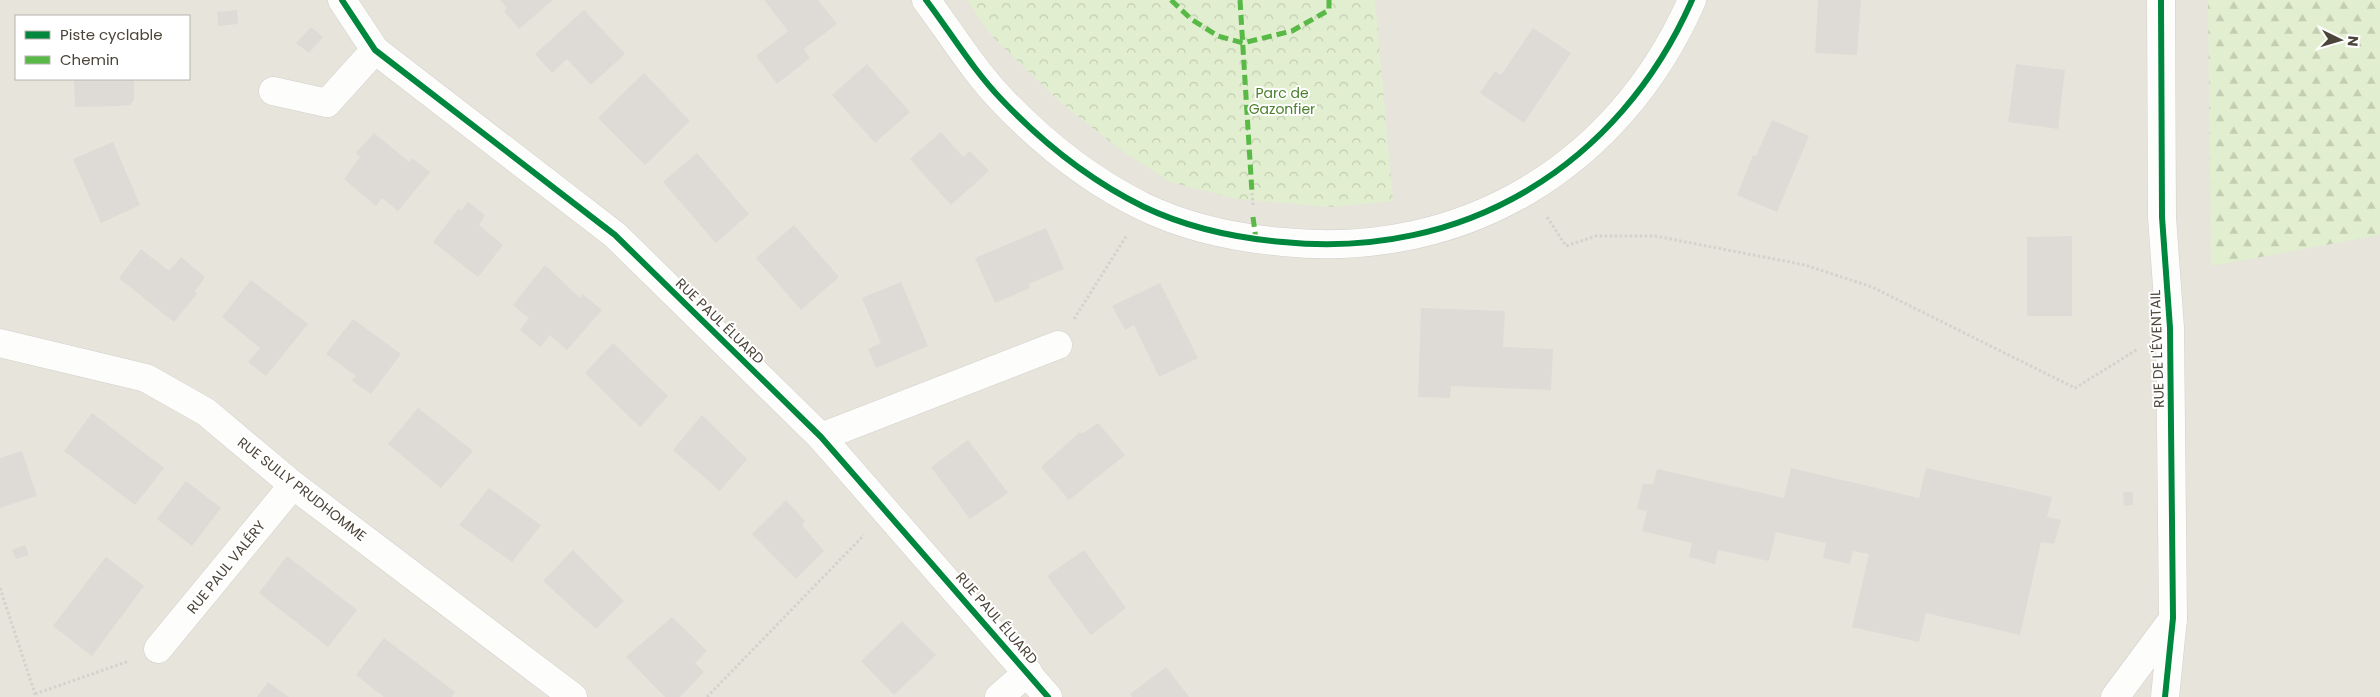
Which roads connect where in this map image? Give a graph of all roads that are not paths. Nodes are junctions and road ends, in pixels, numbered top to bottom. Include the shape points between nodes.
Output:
1 (342, 0) edge
2 (926, 0) edge
3 (1692, 0) edge
4 (2161, 0) edge
5 (375, 50) junction
6 (273, 91) dead end
7 (0, 343) edge
8 (1058, 345) road end
9 (821, 437) junction
10 (293, 485) junction
11 (2173, 618) junction
12 (158, 649) road end
13 (1028, 672) junction
14 (573, 697) edge
15 (999, 697) edge
16 (1048, 697) edge
17 (2115, 697) edge
18 (2165, 697) edge

1 - 5 street, RUE PAUL ÉLUARD
2 - 3 street via 1001,100 1058,152 1144,207 1199,227 1256,240 1360,244 1414,236 1503,205 1574,158 1618,118 1653,73 1679,30
4 - 11 street, RUE DE L'ÉVENTAIL via 2162,217 2170,328
5 - 6 street via 327,103
5 - 9 street, RUE PAUL ÉLUARD via 615,235
7 - 10 street, RUE SULLY PRUDHOMME via 146,378 206,412
8 - 9 street
9 - 13 street, RUE PAUL ÉLUARD
10 - 12 street, RUE PAUL VALÉRY
10 - 14 street, RUE SULLY PRUDHOMME
11 - 17 street
11 - 18 street, RUE DE L'ÉVENTAIL
13 - 15 street, RUE PAUL ÉLUARD
13 - 16 street, RUE PAUL ÉLUARD

